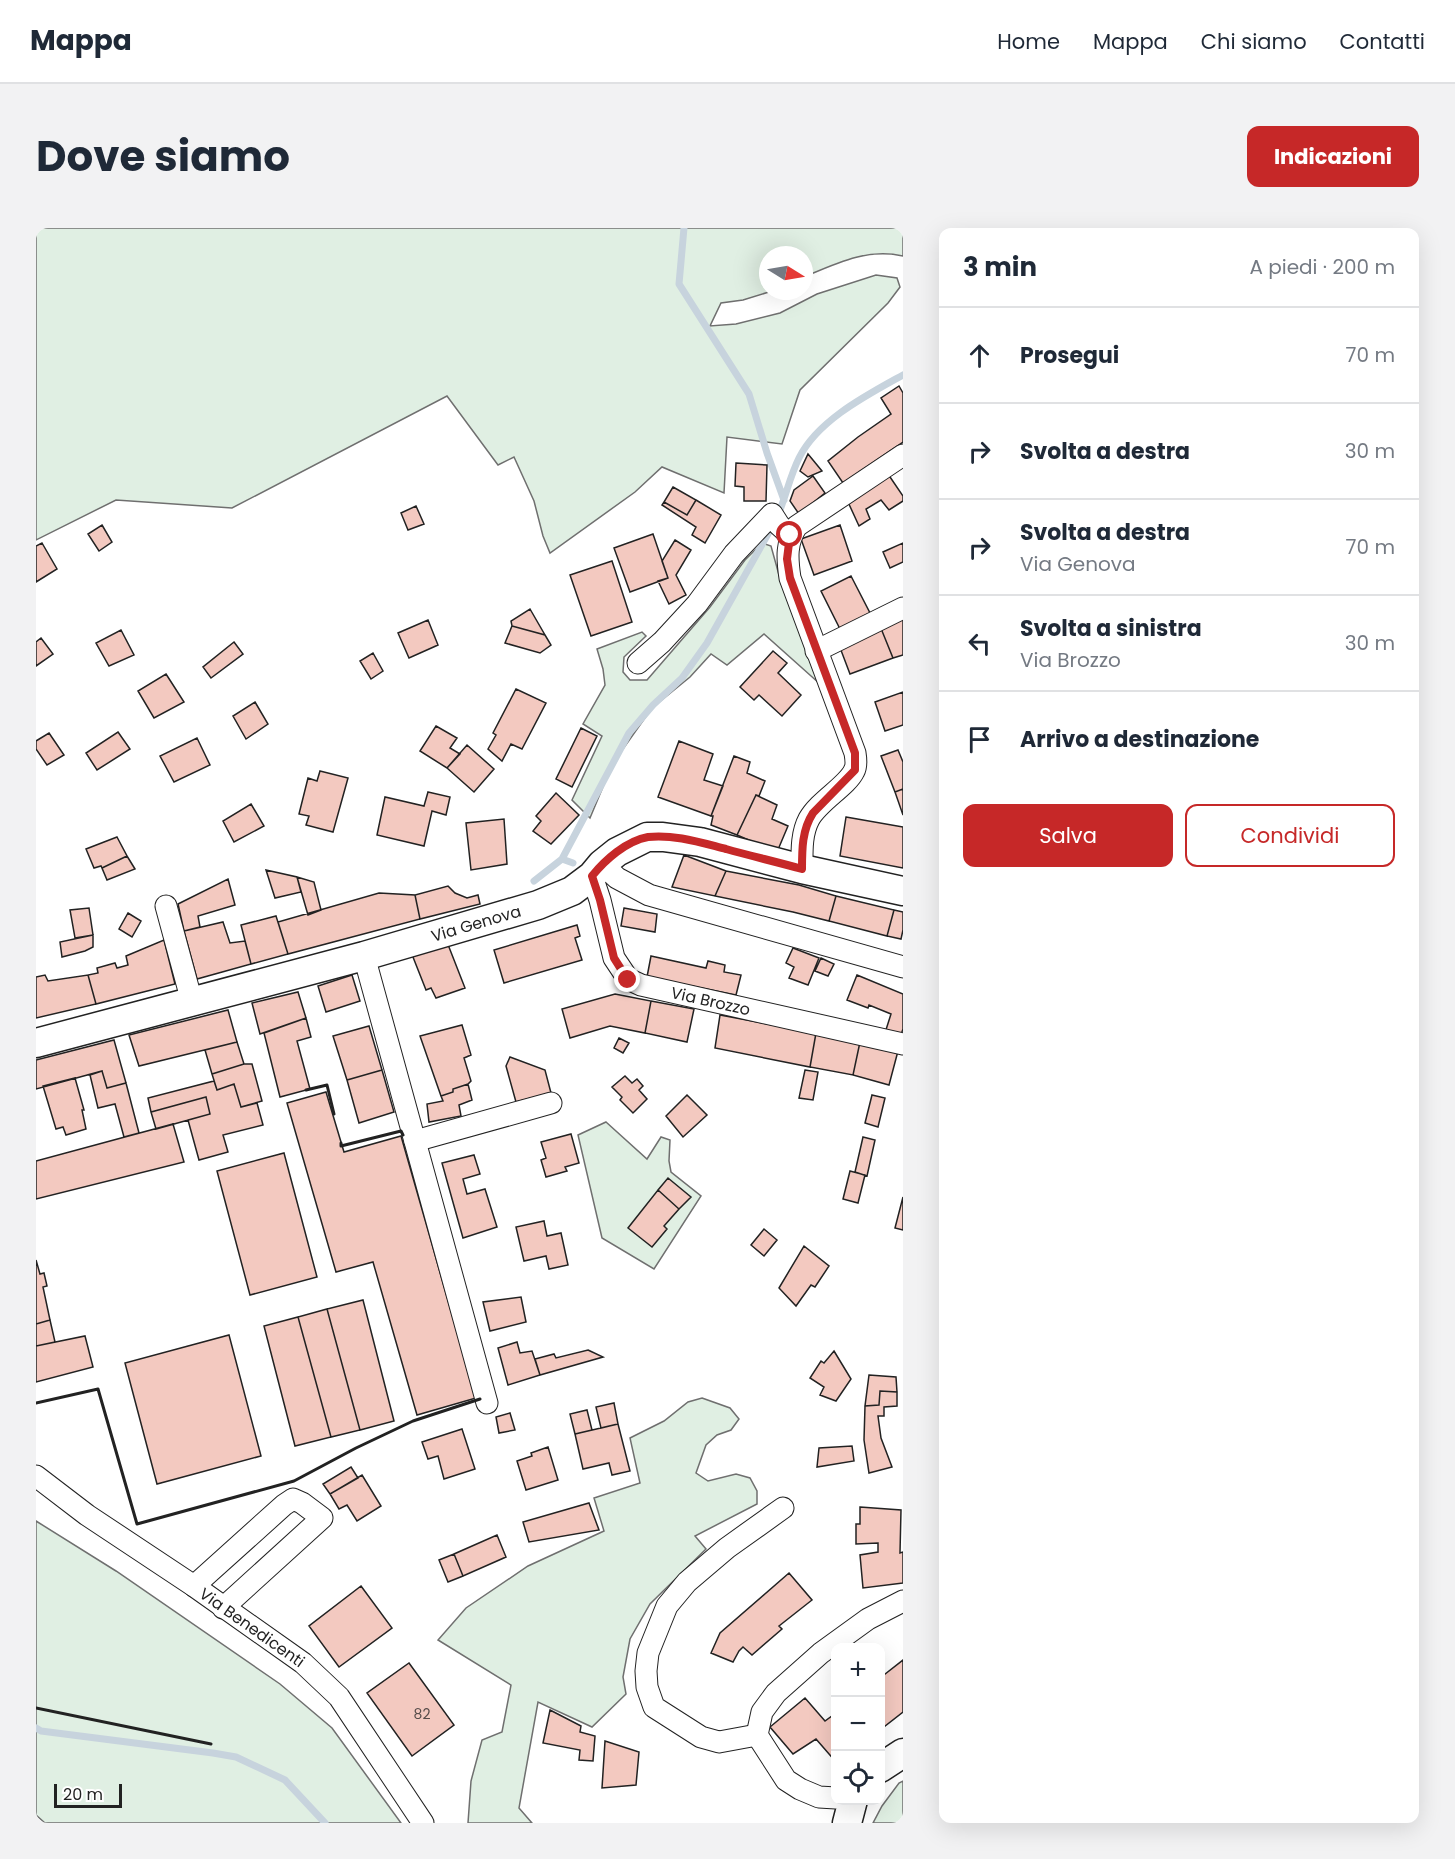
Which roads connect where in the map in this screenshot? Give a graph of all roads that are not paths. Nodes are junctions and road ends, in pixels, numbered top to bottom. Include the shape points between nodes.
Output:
1 (903, 455) edge
2 (781, 525) junction
3 (903, 608) edge
4 (816, 651) junction
5 (638, 663) dead end
6 (802, 869) junction
7 (597, 870) junction
8 (903, 891) edge
9 (166, 906) dead end
10 (364, 956) junction
11 (903, 967) edge
12 (192, 1002) junction
13 (36, 1043) edge
14 (903, 1044) edge
15 (551, 1103) dead end
16 (415, 1141) junction
17 (487, 1402) dead end
18 (36, 1476) edge
19 (783, 1508) dead end
20 (194, 1586) junction
21 (903, 1601) edge
22 (224, 1608) junction
23 (757, 1735) junction
24 (903, 1753) edge
25 (885, 1765) edge
26 (831, 1798) edge
27 (852, 1805) edge
28 (423, 1823) edge
29 (847, 1823) edge

1 - 2 street via 797,526
2 - 4 street via 790,578
2 - 5 street via 772,514 734,554 697,604
3 - 4 street
4 - 6 street via 856,762 851,776 808,820 802,842
6 - 7 main road, Via Genova via 700,842 647,837 617,852
6 - 8 main road, Via Genova
7 - 10 main road, Via Genova via 572,891 538,905
7 - 11 street via 649,895
7 - 14 street, Via Brozzo via 614,958 628,980
9 - 12 street
10 - 12 main road, Via Genova
10 - 16 street
12 - 13 main road, Via Genova
15 - 16 street
16 - 17 street
18 - 20 street, Via Benedicenti
19 - 23 street via 687,1582 667,1606 648,1653 646,1687 654,1707 701,1737 718,1742
20 - 22 street, Via Benedicenti
20 - 22 street via 293,1499 322,1518
21 - 23 street via 868,1619 821,1653 776,1693 762,1712
22 - 28 street, Via Benedicenti via 303,1663 339,1697
23 - 26 street via 786,1780 819,1797
24 - 25 main road
27 - 29 main road

